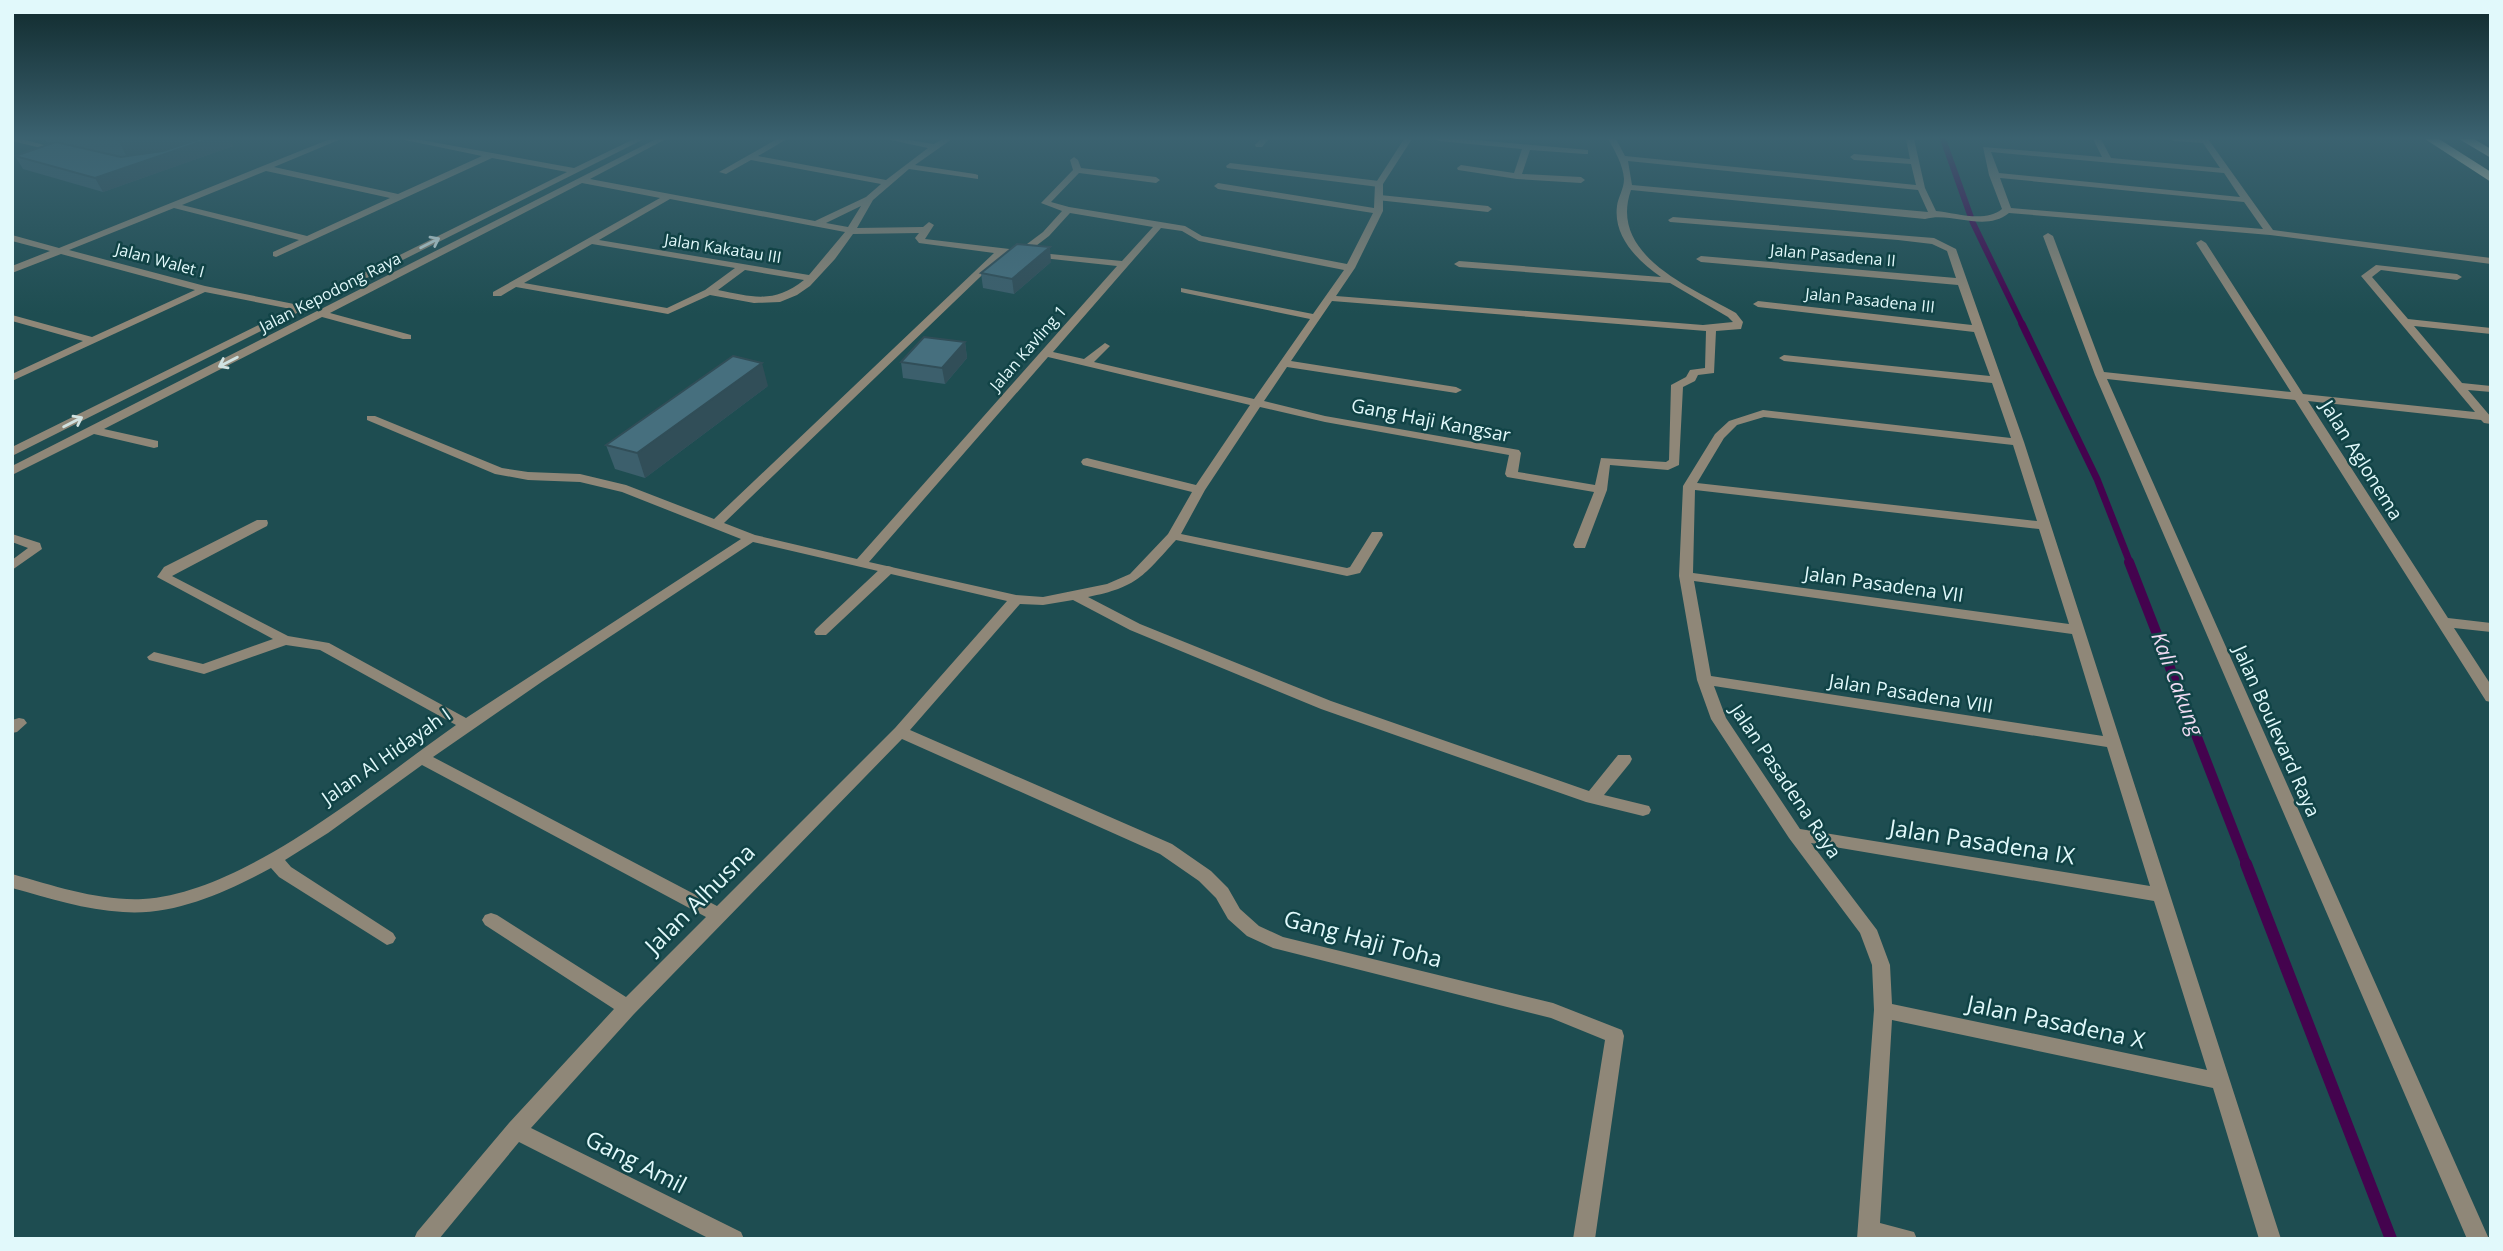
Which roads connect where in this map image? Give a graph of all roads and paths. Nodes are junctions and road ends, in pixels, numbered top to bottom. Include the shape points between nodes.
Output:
1 (192, 197) edge
2 (398, 197) edge
3 (523, 197) edge
4 (539, 197) edge
5 (668, 197) edge
6 (670, 197) edge
7 (1049, 197) edge
8 (1290, 197) edge
9 (1625, 197) edge
10 (1734, 197) edge
11 (1926, 197) edge
12 (2002, 197) edge
13 (2221, 197) edge
14 (2246, 197) edge
15 (1380, 198) joint
16 (869, 199) joint
17 (2248, 200) junction
18 (173, 205) junction
19 (1488, 209) dead end
20 (1068, 210) junction
21 (2007, 210) junction
22 (1378, 211) junction
23 (1933, 213) junction
24 (1673, 220) dead end
25 (817, 224) junction
26 (1160, 224) junction
27 (853, 231) junction
28 (2270, 232) junction
29 (2048, 236) dead end
30 (12, 238) edge
31 (308, 239) junction
32 (590, 241) junction
33 (2201, 243) dead end
34 (62, 250) junction
35 (1001, 251) junction
36 (1021, 253) junction
37 (276, 254) dead end
38 (1701, 259) dead end
39 (2491, 261) edge
40 (1122, 264) junction
41 (1459, 264) dead end
42 (743, 267) junction
43 (1350, 268) junction
44 (12, 270) edge
45 (2457, 277) dead end
46 (810, 278) junction
47 (1668, 281) junction
48 (1963, 282) junction
49 (515, 284) junction
50 (204, 289) junction
51 (1185, 290) dead end
52 (709, 292) junction
53 (497, 294) dead end
54 (1329, 298) junction
55 (1758, 304) dead end
56 (300, 309) junction
57 (323, 314) junction
58 (12, 317) edge
59 (1315, 317) junction
60 (2406, 322) junction
61 (1711, 328) junction
62 (1979, 328) junction
63 (2491, 331) edge
64 (407, 337) dead end
65 (92, 340) junction
66 (1105, 346) dead end
67 (1044, 353) junction
68 (1784, 358) dead end
69 (1086, 363) junction
70 (1284, 363) junction
71 (12, 377) edge
72 (2101, 378) junction
73 (1994, 380) junction
74 (2459, 386) junction
75 (2491, 389) edge
76 (1456, 390) dead end
77 (2300, 398) junction
78 (1257, 403) junction
79 (371, 418) dead end
80 (2488, 421) edge
81 (94, 430) junction
82 (2018, 442) junction
83 (154, 444) dead end
84 (12, 453) edge
85 (1087, 461) dead end
86 (12, 471) edge
87 (1689, 486) junction
88 (1199, 490) junction
89 (1601, 490) junction
90 (262, 523) dead end
91 (715, 525) junction
92 (2044, 526) junction
93 (1377, 535) dead end
94 (1173, 536) junction
95 (12, 538) edge
96 (751, 538) junction
97 (1580, 545) dead end
98 (860, 564) junction
99 (12, 566) edge
100 (887, 570) junction
101 (1686, 576) junction
102 (1078, 597) junction
103 (1016, 599) junction
104 (2442, 622) junction
105 (2491, 628) edge
106 (2077, 630) junction
107 (821, 632) dead end
108 (285, 640) junction
109 (154, 657) dead end
110 (1704, 680) junction
111 (2491, 697) edge
112 (467, 725) junction
113 (900, 732) junction
114 (2113, 743) junction
115 (420, 757) junction
116 (1624, 759) dead end
117 (1592, 798) junction
118 (1643, 810) dead end
119 (1795, 834) junction
120 (274, 860) junction
121 (12, 881) edge
122 (2161, 895) junction
123 (718, 915) junction
124 (491, 920) dead end
125 (387, 939) dead end
126 (627, 1008) junction
127 (1883, 1010) junction
128 (2220, 1081) junction
129 (516, 1130) junction
130 (1868, 1235) edge
131 (425, 1239) edge
132 (733, 1239) edge
133 (1584, 1239) edge
134 (1906, 1239) edge
135 (2270, 1239) edge
136 (2478, 1239) edge

1 - 18 street
2 - 31 street
56 -> 3 street, Jalan Kepodong Raya
4 - 57 street, Jalan Kepodong Raya
5 - 32 street
6 - 25 street
7 - 20 street via 1045,203
8 - 22 street
9 - 47 street via 1622,226 1634,248
10 - 23 street via 1925,216
11 - 23 street
12 - 21 street
13 - 17 street
14 - 17 street
15 - 19 street
15 - 22 street
16 - 25 street
16 - 27 street
17 - 28 street
18 - 31 street
18 - 34 street
20 - 26 street
20 - 36 street
21 - 23 street via 1990,218
21 - 28 street
22 - 43 street
24 - 48 street via 1934,241 1951,249
25 - 27 street
26 - 40 street, Jalan Kavling 1
26 - 43 street via 1192,231 1199,238
27 - 35 street via 925,231
27 - 46 street
28 - 39 street
29 - 72 street, Jalan Boulevard Raya
30 - 34 street, Jalan Walet I
31 - 37 street
32 - 42 street, Jalan Kakatau III
32 - 49 street
33 - 77 street, Jalan Aglonema
34 - 44 street
34 - 50 street, Jalan Walet I
35 - 36 street
35 - 91 street
36 - 40 street
38 - 48 street, Jalan Pasadena II
40 - 67 street, Jalan Kavling 1
41 - 47 street
42 - 46 street, Jalan Kakatau III
42 - 52 street
43 - 54 street
45 - 60 street via 2379,267 2366,276
46 - 52 street via 778,299
47 - 61 street via 1738,322 1737,327
48 - 62 street
49 - 52 street via 667,311
49 - 53 street
50 - 56 street, Jalan Walet I
50 - 65 street
51 - 59 street
54 - 59 street
54 - 61 street
55 - 62 street, Jalan Pasadena III
84 -> 56 street, Jalan Kepodong Raya
57 - 64 street
57 -> 81 street, Jalan Kepodong Raya
58 - 65 street
59 - 70 street
60 - 63 street
60 - 74 street
61 - 89 street via 1710,371 1694,372 1677,386 1675,462 1668,466 1605,461
62 - 73 street
65 - 71 street
66 - 69 street
67 - 69 street
67 - 98 street, Jalan Kavling 1
68 - 73 street
69 - 78 street
70 - 76 street
70 - 78 street
72 - 77 street via 2264,399
72 - 136 street, Jalan Boulevard Raya
73 - 82 street
74 - 75 street
74 - 80 street
77 - 80 street
77 - 104 street, Jalan Aglonema
78 - 88 street
78 - 89 street, Gang Haji Kangsar via 1515,453 1511,474
79 - 91 street via 499,471 580,478 626,489
81 - 83 street
81 - 86 street, Jalan Kepodong Raya
82 - 87 street, Jalan Pasadena Raya via 1763,413 1733,423 1719,436
82 - 92 street
85 - 88 street
87 - 92 street
87 - 101 street, Jalan Pasadena Raya
88 - 94 street
89 - 97 street
90 - 108 street via 169,570 164,577
91 - 96 street
92 - 106 street
93 - 94 street via 1355,569 1347,572
94 - 102 street via 1135,577
95 - 99 street via 35,545 33,552
96 - 98 street
96 - 112 street, Jalan Al Hidayah I
98 - 100 street
100 - 103 street
100 - 107 street
101 - 106 street, Jalan Pasadena VII
101 - 110 street, Jalan Pasadena Raya
102 - 103 street
102 - 117 street via 1135,627 1326,705
103 - 113 street, Jalan Alhusna
104 - 105 street
104 - 111 street, Jalan Aglonema
106 - 114 street
108 - 109 street via 204,669
108 - 112 street via 324,646
110 - 114 street, Jalan Pasadena VIII
110 - 119 street, Jalan Pasadena Raya via 1719,719
112 - 115 street, Jalan Al Hidayah I
113 - 123 street, Jalan Alhusna
113 - 133 street, Gang Haji Toha via 1166,849 1205,876 1234,914 1254,931 1279,943 1553,1011 1615,1036
114 - 122 street
115 - 120 street, Jalan Al Hidayah I
115 - 123 street
116 - 117 street
117 - 118 street
119 - 122 street, Jalan Pasadena IX
119 - 127 street, Jalan Pasadena Raya via 1868,930 1881,965
120 - 121 street, Jalan Al Hidayah I via 222,887 162,903 79,900
120 - 125 street via 285,872
122 - 128 street
123 - 126 street, Jalan Alhusna
124 - 126 street
126 - 129 street, Jalan Alhusna
127 - 128 street, Jalan Pasadena X
127 - 130 street, Jalan Pasadena Raya
128 - 135 street
129 - 131 street, Jalan Alhusna
129 - 132 street, Gang Amil
130 - 134 street

